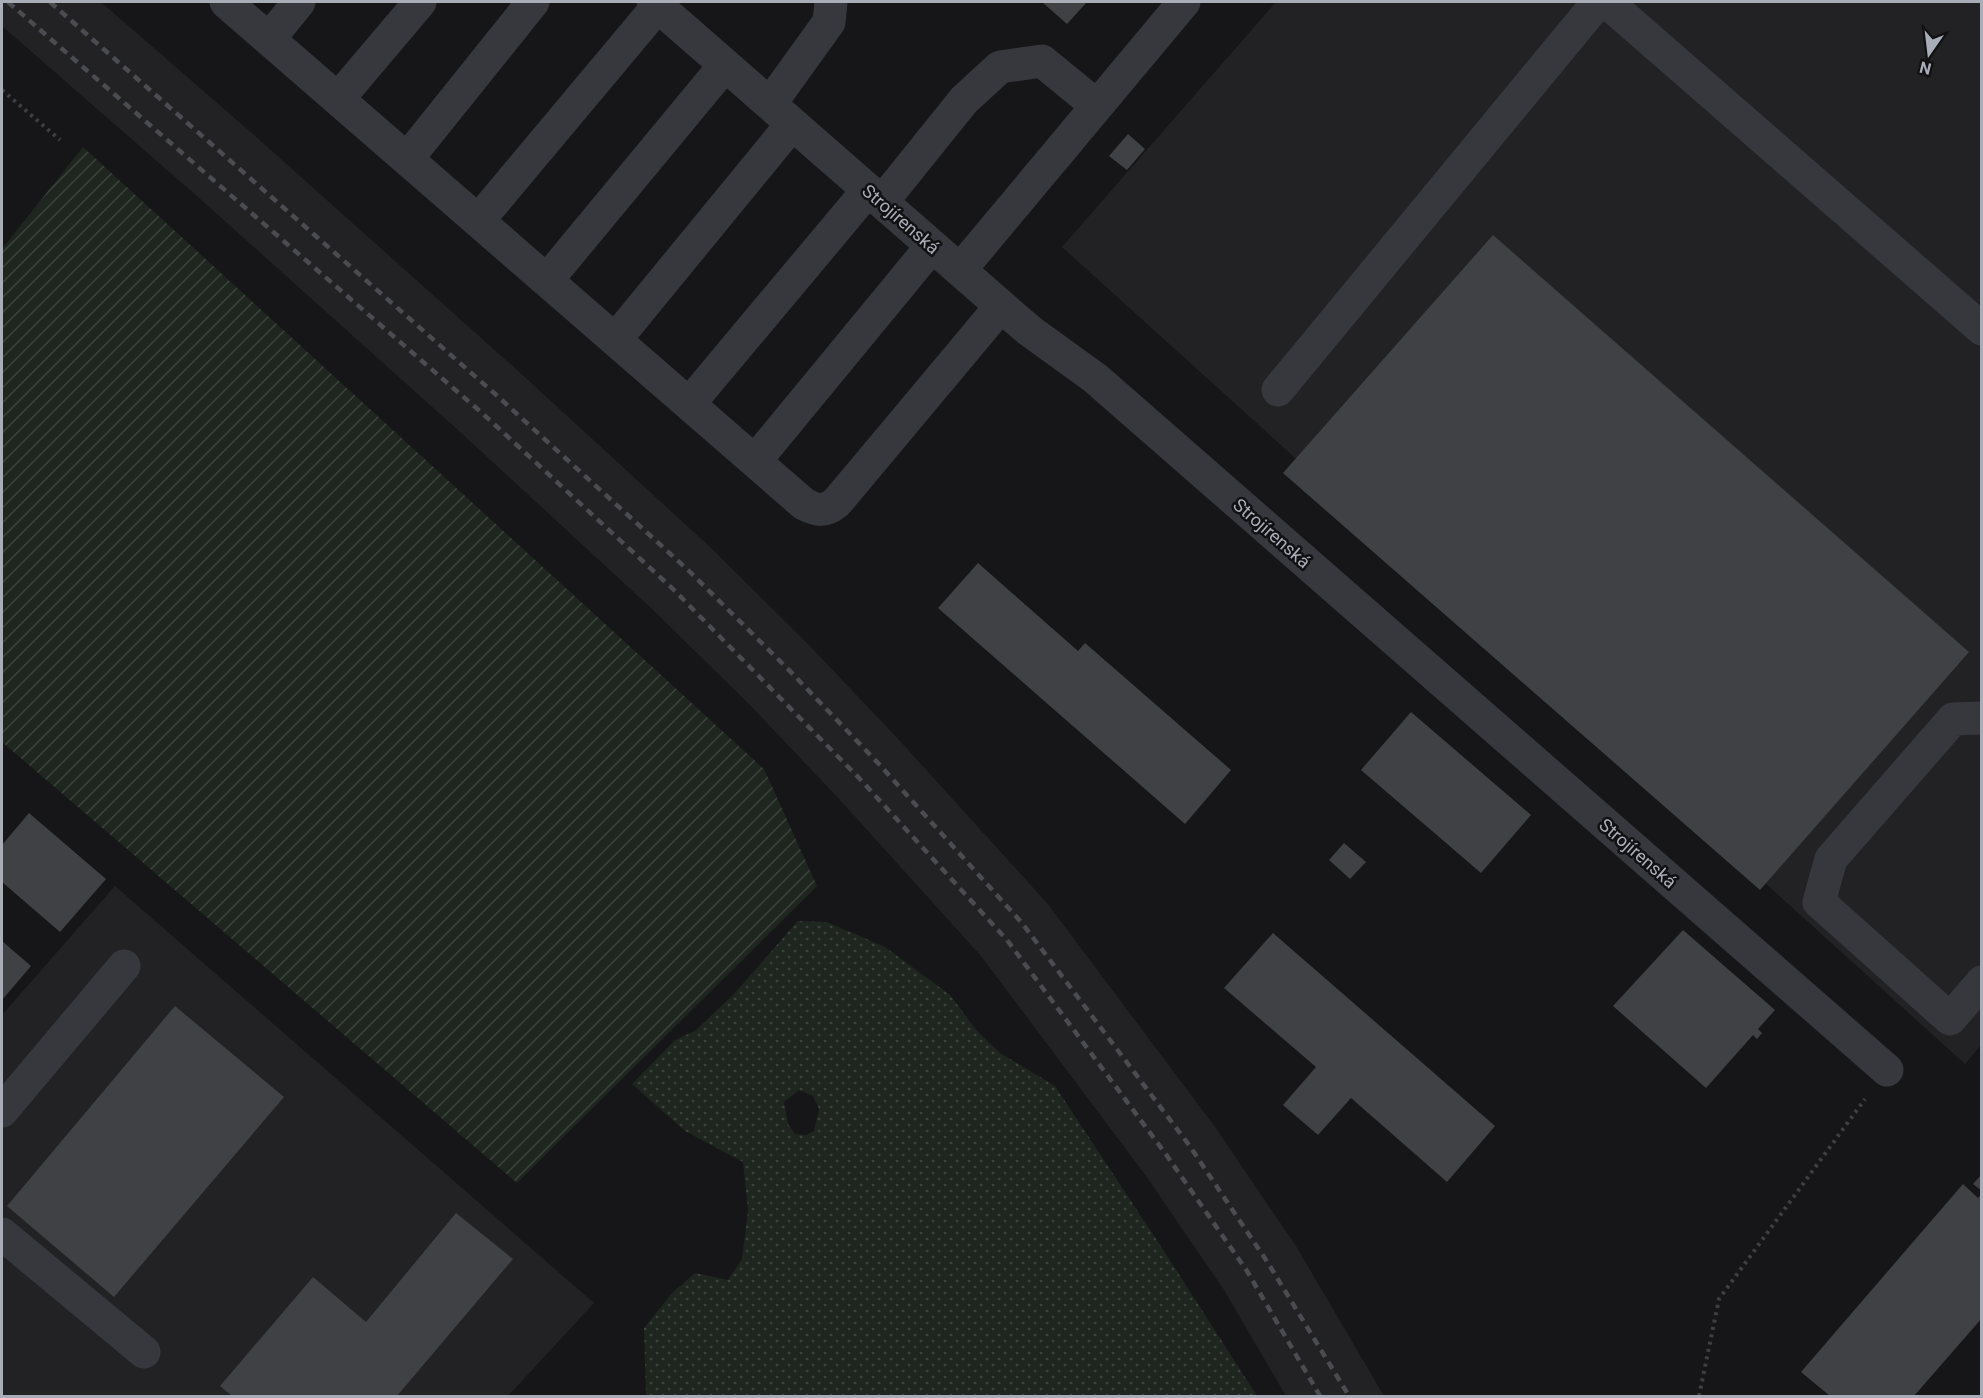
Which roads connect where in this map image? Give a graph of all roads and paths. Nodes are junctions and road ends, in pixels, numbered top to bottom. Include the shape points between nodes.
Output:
1 (226, 2) edge
2 (299, 2) edge
3 (420, 2) edge
4 (533, 2) edge
5 (831, 2) edge
6 (1184, 2) edge
7 (1598, 2) edge
8 (1606, 2) edge
9 (655, 4) edge
10 (268, 39) junction
11 (725, 64) junction
12 (2, 90) edge
13 (338, 99) junction
14 (1097, 106) junction
15 (781, 114) junction
16 (60, 140) dead end
17 (407, 159) junction
18 (875, 196) junction
19 (478, 220) junction
20 (932, 246) junction
21 (960, 270) junction
22 (547, 280) junction
23 (1001, 306) junction
24 (1982, 329) edge
25 (615, 340) junction
26 (1278, 390) dead end
27 (689, 404) junction
28 (755, 461) junction
29 (1982, 717) edge
30 (124, 966) dead end
31 (1982, 982) edge
32 (1887, 1070) joint
33 (2, 1111) edge
34 (2, 1234) edge
35 (144, 1353) dead end
36 (1699, 1396) edge

1 - 10 street
2 - 10 street
3 - 13 street
4 - 17 street
5 - 15 street via 829,22
6 - 14 street
7 - 26 street
8 - 24 street
9 - 11 street, Strojírenská
9 - 19 street
10 - 13 street
11 - 15 street, Strojírenská
11 - 22 street
12 - 16 path
13 - 17 street
14 - 18 street via 1042,61 1000,67
14 - 21 street
15 - 18 street, Strojírenská
15 - 25 street
17 - 19 street
18 - 20 street, Strojírenská
18 - 27 street
19 - 22 street
20 - 21 street, Strojírenská
20 - 28 street
21 - 23 street, Strojírenská
22 - 25 street
23 - 28 street via 829,509 817,510 804,504
23 - 32 street, Strojírenská via 1095,378
25 - 27 street
27 - 28 street
29 - 31 street via 1953,719 1831,860 1820,902 1950,1019
30 - 33 street
32 - 36 path via 1719,1299
34 - 35 street

